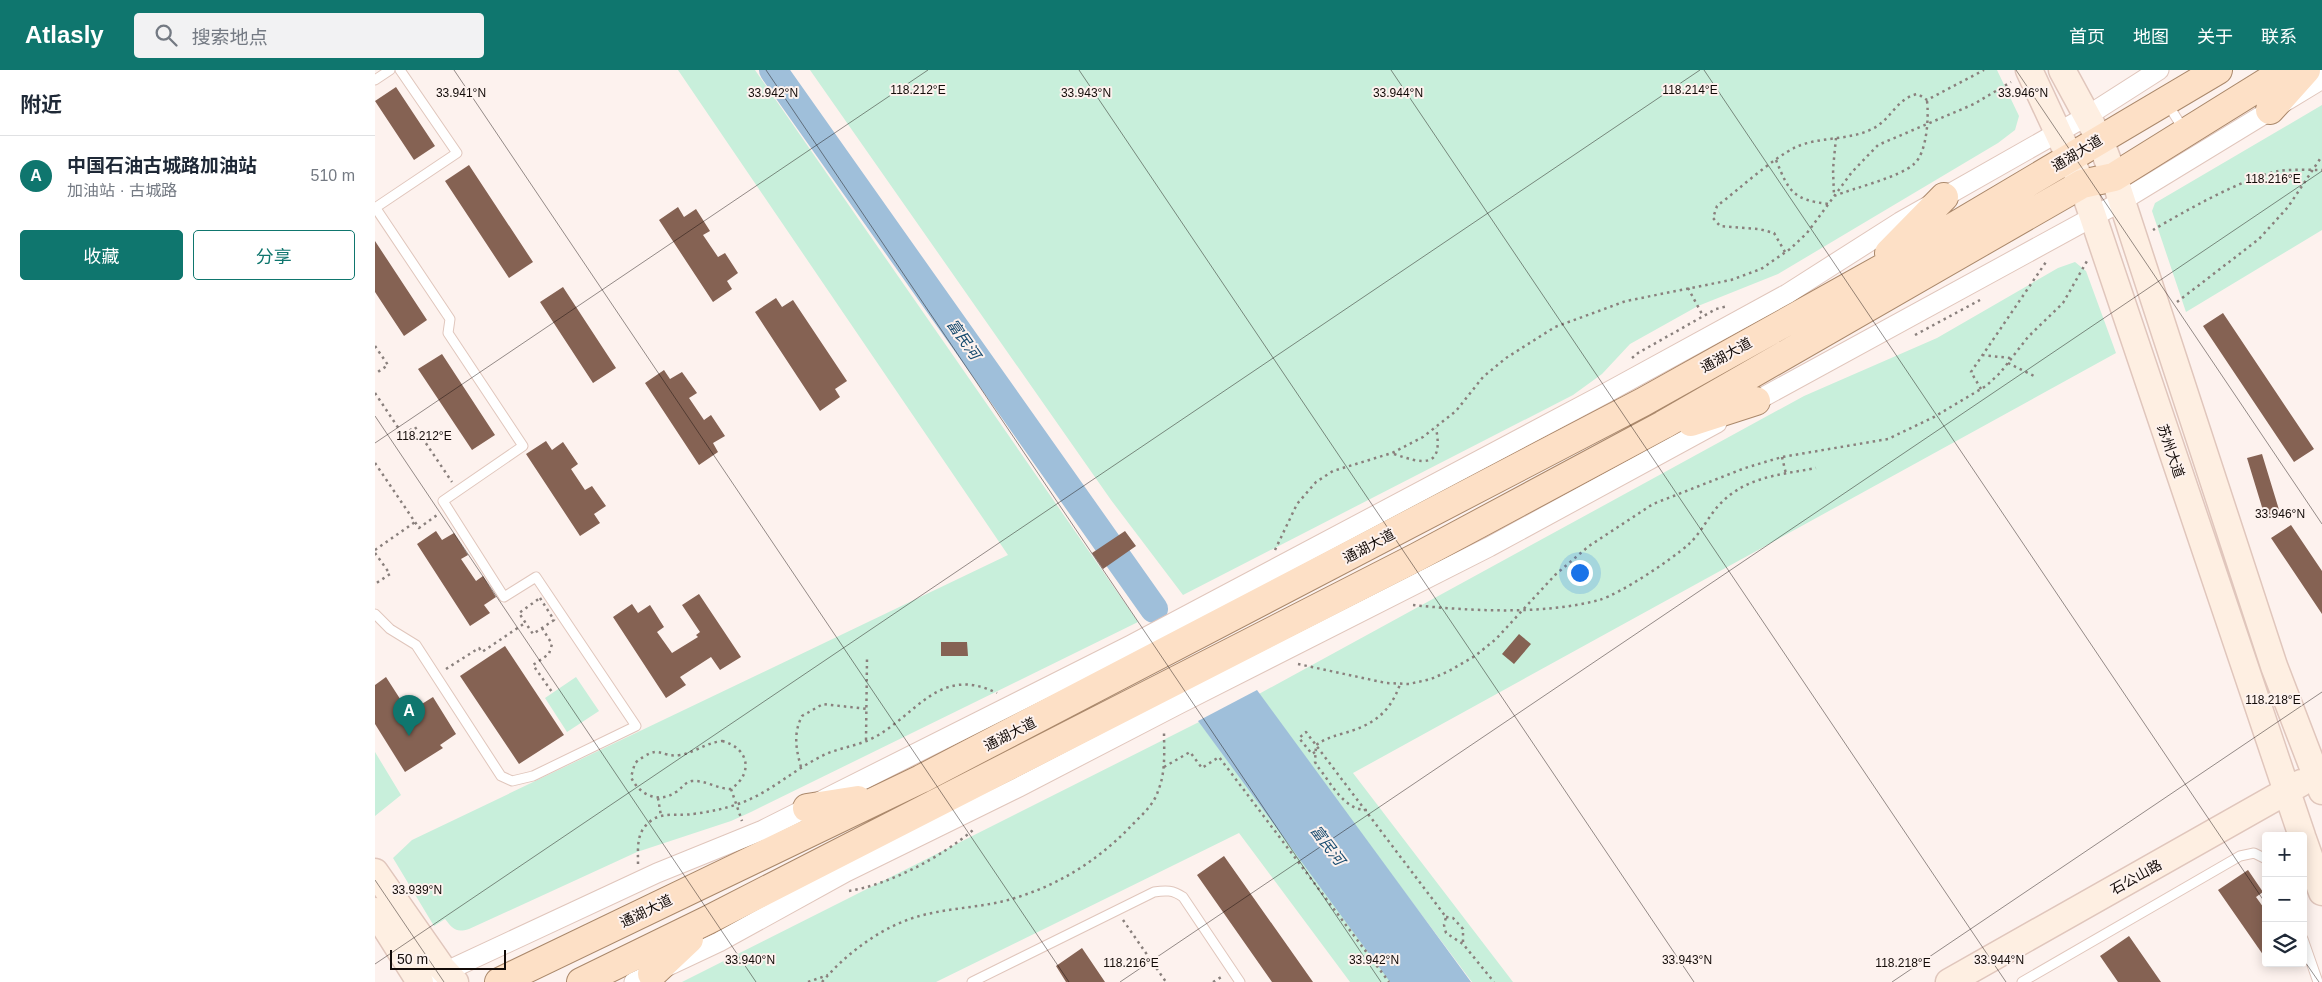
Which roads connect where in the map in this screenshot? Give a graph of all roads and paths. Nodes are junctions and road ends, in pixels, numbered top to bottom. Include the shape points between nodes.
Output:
1 (390, 70) edge
2 (400, 70) edge
3 (1984, 70) edge
4 (2029, 70) edge
5 (2063, 70) edge
6 (2159, 70) edge
7 (2218, 70) edge
8 (2286, 70) edge
9 (2307, 70) edge
10 (2322, 79) edge
11 (375, 80) edge
12 (1927, 100) junction
13 (2166, 101) junction
14 (2270, 110) junction
15 (2087, 116) junction
16 (1929, 123) junction
17 (2058, 132) junction
18 (2185, 132) junction
19 (1836, 138) junction
20 (2100, 140) junction
21 (2322, 156) edge
22 (2071, 157) junction
23 (1776, 160) junction
24 (2313, 170) junction
25 (2322, 170) edge
26 (2082, 184) junction
27 (2118, 189) junction
28 (1834, 196) junction
29 (1944, 197) junction
30 (1829, 204) junction
31 (375, 207) edge
32 (2010, 209) junction
33 (2092, 217) junction
34 (2135, 242) junction
35 (1785, 252) junction
36 (2088, 259) dead end
37 (2047, 261) dead end
38 (1867, 276) junction
39 (1688, 288) junction
40 (1703, 316) dead end
41 (2159, 317) junction
42 (375, 346) edge
43 (1982, 355) junction
44 (2011, 359) junction
45 (2008, 363) junction
46 (375, 374) edge
47 (2036, 377) dead end
48 (1981, 389) junction
49 (375, 393) edge
50 (1756, 402) junction
51 (1436, 428) junction
52 (1640, 438) junction
53 (1392, 453) junction
54 (1782, 457) junction
55 (375, 463) edge
56 (1816, 468) dead end
57 (1785, 474) junction
58 (458, 491) junction
59 (448, 508) junction
60 (415, 522) junction
61 (375, 551) edge
62 (1272, 557) dead end
63 (375, 584) edge
64 (1408, 603) dead end
65 (1521, 610) junction
66 (375, 614) edge
67 (525, 623) junction
68 (541, 628) junction
69 (867, 659) dead end
70 (1296, 664) dead end
71 (436, 676) junction
72 (1400, 684) junction
73 (552, 692) dead end
74 (998, 693) dead end
75 (867, 708) junction
76 (1164, 725) dead end
77 (866, 741) junction
78 (1316, 745) junction
79 (1315, 752) junction
80 (801, 767) junction
81 (1164, 767) junction
82 (2320, 779) edge
83 (731, 789) junction
84 (2287, 792) junction
85 (887, 796) junction
86 (658, 798) junction
87 (736, 804) junction
88 (807, 808) junction
89 (1367, 810) junction
90 (661, 816) junction
91 (744, 827) dead end
92 (2301, 832) edge
93 (2307, 849) edge
94 (2262, 856) edge
95 (638, 864) dead end
96 (375, 872) edge
97 (2322, 892) edge
98 (375, 911) edge
99 (1117, 911) junction
100 (1446, 917) junction
101 (708, 920) junction
102 (1463, 944) junction
103 (2307, 950) edge
104 (828, 975) junction
105 (643, 978) edge
106 (436, 979) edge
107 (499, 982) edge
108 (581, 982) edge
109 (808, 982) edge
110 (822, 982) edge
111 (972, 982) edge
112 (1166, 982) edge
113 (1240, 982) edge
114 (1389, 982) edge
115 (1494, 982) edge
116 (1949, 982) edge
117 (2022, 982) edge
118 (2318, 982) edge

1 - 11 lane
2 - 31 lane via 457,153
3 - 12 path
4 - 16 path via 1974,104
4 - 17 street, 苏州大道
5 - 15 street
6 - 15 street
7 - 13 main road, 通湖大道
8 - 18 main road, 通湖大道
9 - 14 main road
10 - 14 street
12 - 16 path
12 - 19 path via 1918,94 1910,95 1876,127 1864,133
13 - 18 lane
13 - 20 main road, 通湖大道
14 - 27 street
15 - 17 street
15 - 20 street
16 - 28 path via 1878,145
16 - 28 path via 1914,165
17 - 22 street, 苏州大道
17 - 29 street
18 - 27 main road, 通湖大道
19 - 23 path via 1796,148
19 - 28 path
20 - 22 main road, 通湖大道
20 - 27 street
21 - 24 path
22 - 26 street, 苏州大道
22 - 32 main road, 通湖大道
23 - 30 path via 1795,196
23 - 35 path via 1717,206 1713,218 1726,228 1774,233
24 - 25 path
24 - 34 path via 2278,172 2260,177 2174,218
24 - 41 path via 2288,207 2259,239
26 - 27 main road, 通湖大道
26 - 32 main road, 通湖大道
26 - 33 street, 苏州大道
27 - 33 street
27 - 34 street
28 - 30 path
29 - 38 main road
29 - 88 street via 1859,246 1787,294 1606,393 1131,645
30 - 35 path via 1807,233
31 - 58 lane via 450,319 448,333 523,446
32 - 38 main road, 通湖大道
32 - 52 main road, 通湖大道
33 - 50 street
33 - 84 street, 苏州大道
34 - 41 street
35 - 39 path via 1751,274
36 - 44 path via 2063,303 2028,337
37 - 43 path
38 - 85 main road, 通湖大道 via 1643,402 1165,654
39 - 40 path
39 - 51 path via 1626,300 1555,328 1506,358 1483,377 1456,411
41 - 82 street via 2274,666
42 - 46 path via 388,365
43 - 44 path
43 - 48 path via 1971,372
44 - 45 path
45 - 47 path
45 - 48 path
48 - 54 path via 1888,439
49 - 58 path via 403,435 415,427
50 - 52 main road
50 - 105 street via 1489,547
51 - 53 path
51 - 53 path via 1439,447 1431,460 1425,463
52 - 101 main road, 通湖大道 via 1409,562
53 - 62 path via 1333,471 1316,482 1297,504
54 - 57 path
54 - 65 path via 1653,504 1589,546
55 - 60 path
56 - 57 path
57 - 65 path via 1740,486 1717,507 1688,544 1623,589 1599,600 1550,609
58 - 59 lane via 443,501
59 - 60 path via 419,528
59 - 71 lane via 504,597 536,577 636,726 533,776 512,781 501,776
60 - 61 path
61 - 63 path via 389,574
64 - 65 path
65 - 72 path via 1496,639 1475,656 1431,679
66 - 71 lane via 389,629 416,645
67 - 68 path via 533,634
67 - 68 path via 519,613 540,598 554,620
67 - 71 path
68 - 73 path via 552,644 549,654 533,665
69 - 75 path
70 - 72 path
72 - 78 path via 1394,701 1373,721 1341,735 1327,737
74 - 77 path via 962,685 943,687 886,732
75 - 77 path
75 - 80 path via 823,704 802,716 796,738
76 - 81 path
77 - 80 path via 823,755
78 - 79 path
78 - 79 path via 1307,732 1299,738 1312,754
78 - 89 path
79 - 89 path via 1315,762 1342,798 1359,811
80 - 87 path via 769,789
81 - 104 path via 1158,792 1149,808 1123,834 1057,883 1015,899 941,910 907,920 864,944
81 - 114 path via 1190,752 1202,768 1219,757
82 - 84 street, 石公山路
83 - 86 path via 715,788 695,780 671,795
83 - 86 path via 744,777 743,754 729,743 713,742 680,755 653,752 635,763 631,777 634,784 645,794
83 - 87 path
84 - 92 street, 苏州大道
84 - 116 street, 石公山路
85 - 88 main road
85 - 107 main road, 通湖大道
86 - 90 path
87 - 90 path via 715,811
87 - 91 path
88 - 106 street via 763,830 657,873
89 - 100 path
90 - 95 path via 648,823 638,837
93 - 97 street, 苏州大道
94 - 117 lane via 2254,853 2240,856
96 - 106 street
98 - 106 street
99 - 111 lane
99 - 112 path
99 - 113 lane via 1155,892 1174,891 1190,906
100 - 102 path via 1446,932
100 - 102 path via 1453,918 1463,929
101 - 105 main road
101 - 108 main road, 通湖大道
102 - 115 path
103 - 118 lane
104 - 109 path
104 - 110 path

